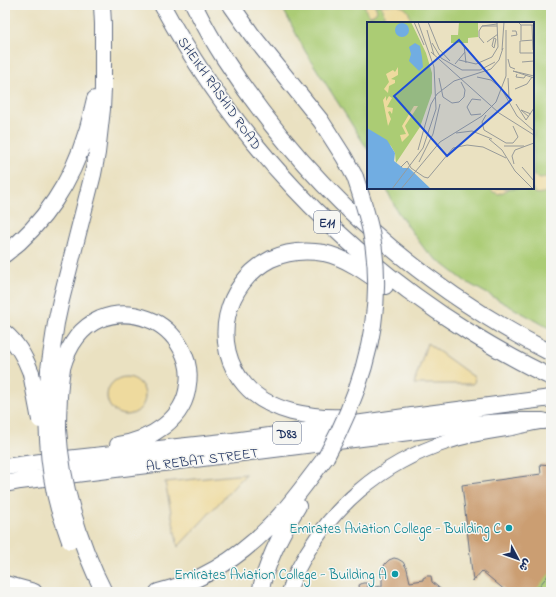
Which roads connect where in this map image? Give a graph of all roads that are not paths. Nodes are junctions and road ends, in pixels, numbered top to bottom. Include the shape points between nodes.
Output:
1 (102, 5) edge
2 (162, 5) edge
3 (194, 5) edge
4 (231, 5) edge
5 (102, 66) junction
6 (5, 254) edge
7 (446, 318) junction
8 (5, 333) edge
9 (551, 353) edge
10 (56, 369) junction
11 (551, 377) edge
12 (551, 398) edge
13 (412, 416) junction
14 (547, 421) edge
15 (326, 457) junction
16 (48, 461) junction
17 (5, 467) edge
18 (5, 484) edge
19 (55, 490) junction
20 (5, 584) edge
21 (34, 592) edge
22 (93, 592) edge
23 (104, 592) edge
24 (158, 592) edge
25 (260, 592) edge
26 (289, 592) edge

1 - 5 highway
2 - 7 highway, SHEIKH RASHID ROAD / E11 via 212,86 273,166 352,245 382,271
3 - 9 highway, SHEIKH RASHID ROAD / E11 via 223,57 260,109 300,159 347,209 433,281 495,322
4 - 15 highway, bridge via 321,120 344,157 355,177 372,240 376,292 368,350 355,394
5 - 6 highway via 87,133 66,183 34,227
5 - 10 highway via 102,109 97,152 59,307 52,346
7 - 11 highway, SHEIKH RASHID ROAD / E11 via 513,358
7 - 13 highway via 407,301 351,264 313,251 288,253 264,263 245,279 232,301 226,326 227,345 238,375 254,394 276,407 318,417 386,413
8 - 19 highway, bridge via 17,345 31,373 47,471
10 - 16 highway via 74,340 88,326 106,317 135,315 160,325 179,344 188,370 188,388 177,413 149,436 123,444 71,453
10 - 19 highway, bridge via 48,390 48,430
10 - 23 highway, bridge via 63,470 81,541
12 - 13 highway, AL REBAT STREET / D83
13 - 16 highway, AL REBAT STREET / D83
14 - 18 highway, AL REBAT STREET / D83 via 474,424
14 - 26 main road via 446,442 403,460 383,472 344,504 326,525 310,547
15 - 24 highway via 279,517 247,548 196,579
15 - 25 highway via 317,478 276,544
16 - 17 highway, AL REBAT STREET / D83
19 - 22 highway, bridge via 71,544
20 - 21 highway

